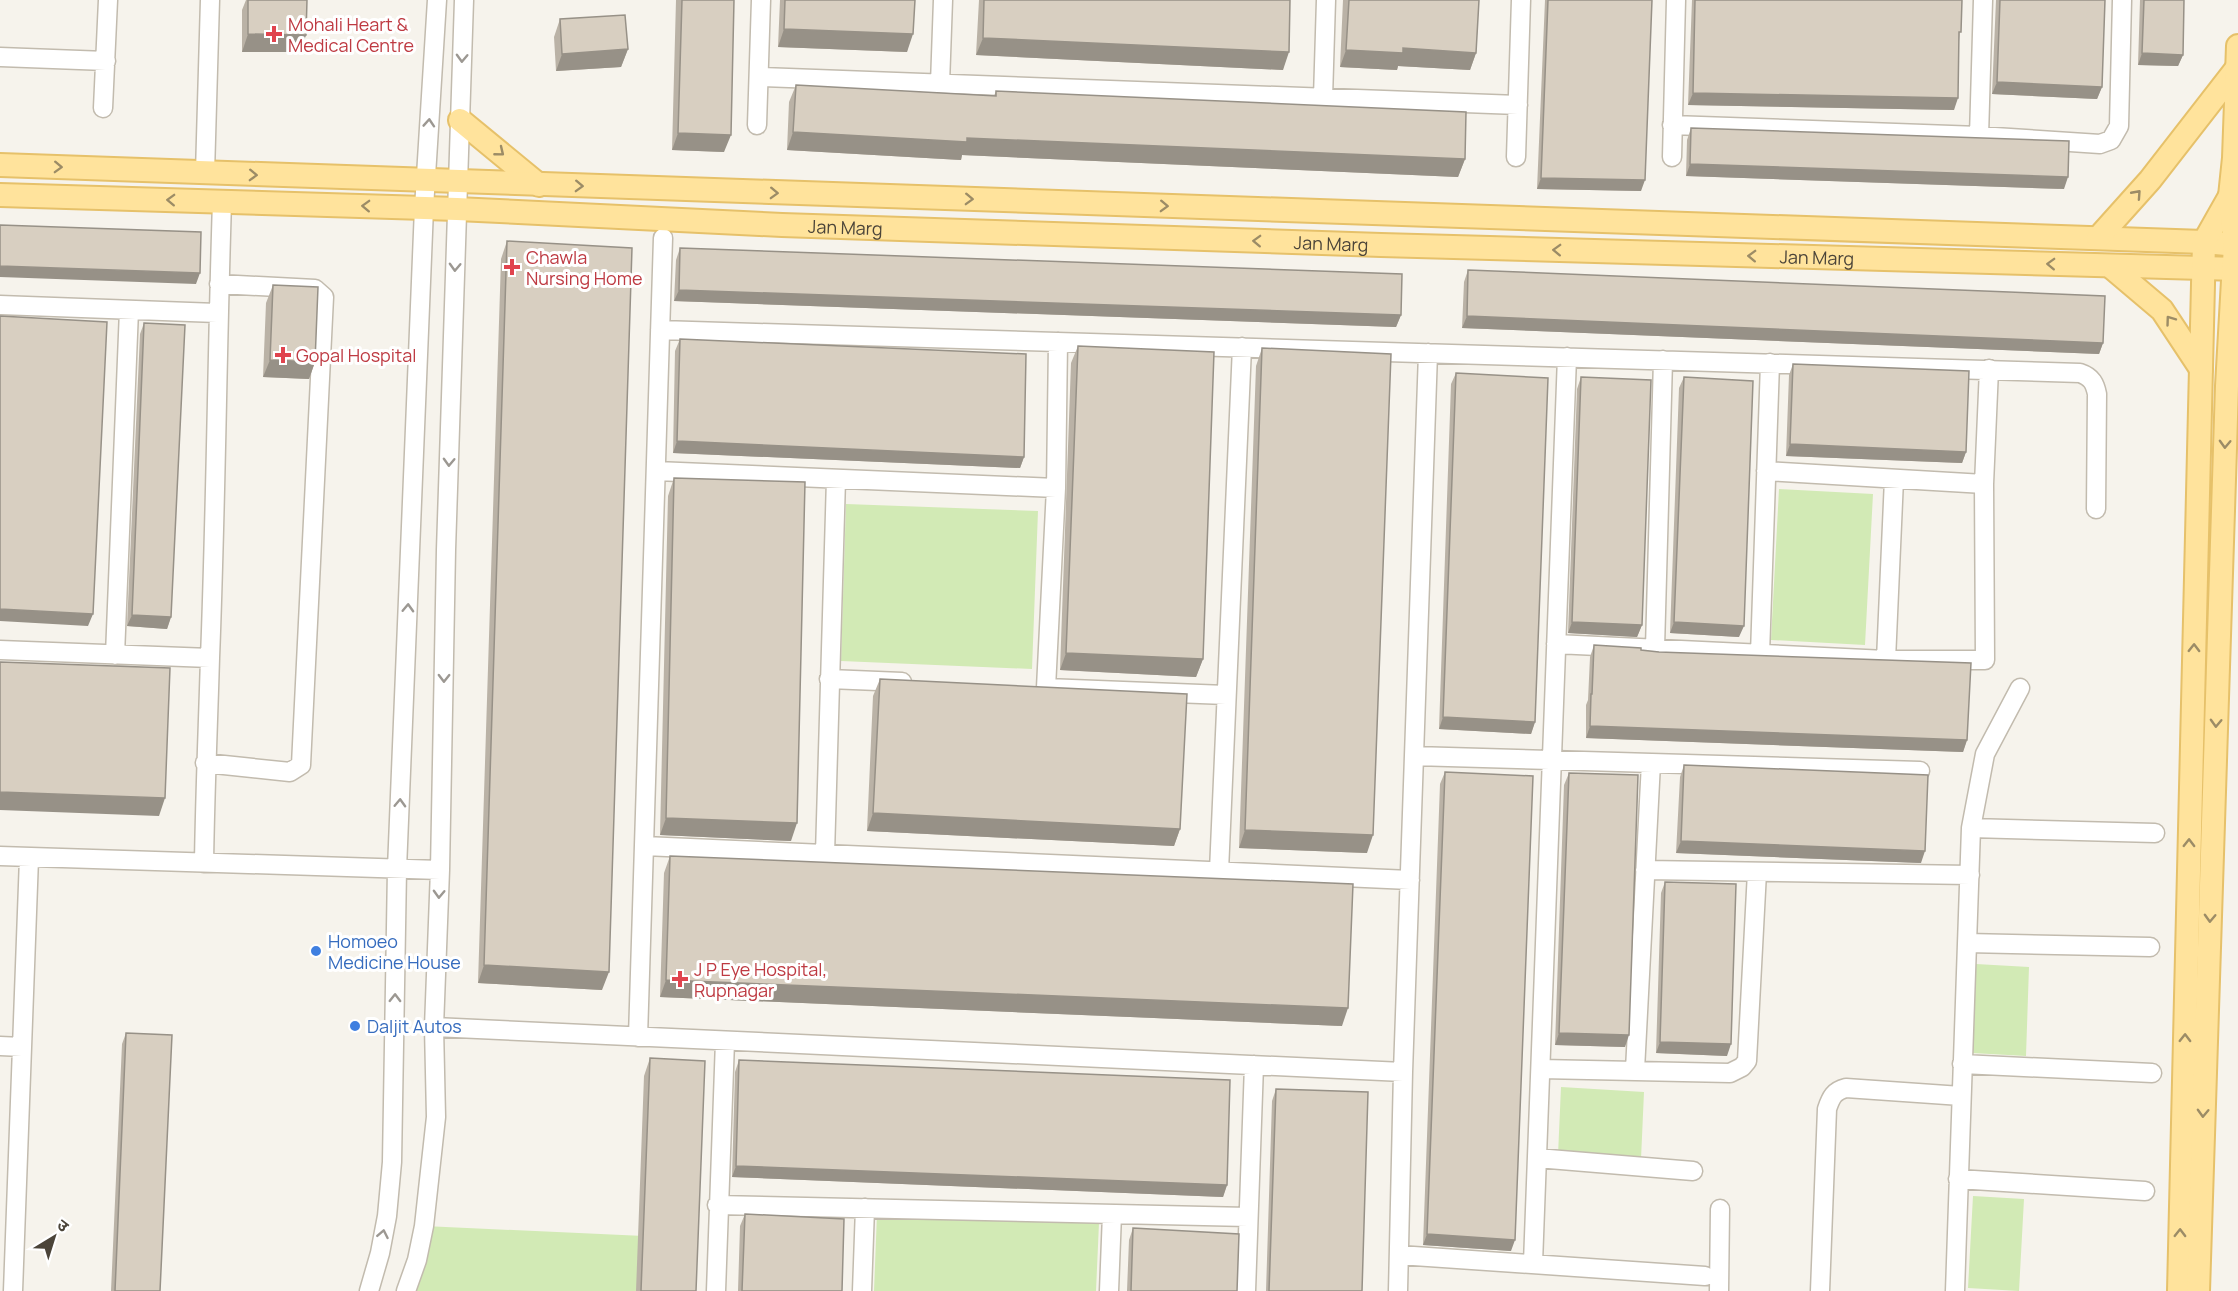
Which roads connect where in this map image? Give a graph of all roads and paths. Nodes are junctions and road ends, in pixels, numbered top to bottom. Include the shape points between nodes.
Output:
1 (108, 0) edge
2 (210, 0) edge
3 (437, 0) edge
4 (464, 0) edge
5 (761, 0) edge
6 (943, 0) edge
7 (1326, 0) edge
8 (1521, 0) edge
9 (1676, 0) edge
10 (1983, 0) edge
11 (2122, 0) edge
12 (2238, 46) edge
13 (0, 57) edge
14 (106, 61) junction
15 (2237, 68) edge
16 (759, 77) junction
17 (940, 84) junction
18 (1323, 98) junction
19 (1518, 105) junction
20 (104, 108) dead end
21 (2237, 108) edge
22 (460, 120) junction
23 (758, 125) dead end
24 (1672, 125) junction
25 (1979, 136) junction
26 (1516, 157) dead end
27 (1672, 157) dead end
28 (0, 165) edge
29 (205, 173) junction
30 (426, 181) junction
31 (458, 182) junction
32 (539, 185) junction
33 (0, 195) edge
34 (2230, 196) junction
35 (222, 202) junction
36 (424, 208) junction
37 (458, 209) junction
38 (663, 238) dead end
39 (2098, 238) junction
40 (2204, 242) junction
41 (2237, 245) edge
42 (2110, 266) junction
43 (2203, 268) junction
44 (2236, 269) edge
45 (219, 284) junction
46 (0, 305) edge
47 (129, 309) junction
48 (217, 313) junction
49 (660, 330) junction
50 (1058, 342) junction
51 (1242, 347) junction
52 (1428, 353) junction
53 (1567, 357) junction
54 (1663, 360) junction
55 (1770, 363) junction
56 (1989, 369) junction
57 (2201, 369) junction
58 (2232, 377) edge
59 (656, 471) junction
60 (1766, 471) junction
61 (1894, 478) junction
62 (837, 479) junction
63 (1984, 484) junction
64 (1056, 488) junction
65 (2096, 509) dead end
66 (1556, 644) junction
67 (1655, 648) junction
68 (0, 650) edge
69 (115, 654) junction
70 (1760, 654) junction
71 (210, 658) junction
72 (1886, 660) junction
73 (829, 679) junction
74 (921, 682) edge
75 (1024, 687) edge
76 (1047, 687) junction
77 (2020, 688) dead end
78 (1226, 695) junction
79 (1414, 756) junction
80 (1553, 760) junction
81 (205, 763) junction
82 (1651, 763) junction
83 (1920, 771) dead end
84 (1971, 828) junction
85 (2155, 834) dead end
86 (644, 846) junction
87 (825, 854) junction
88 (0, 856) edge
89 (28, 858) junction
90 (204, 863) junction
91 (397, 869) junction
92 (440, 870) junction
93 (1645, 870) junction
94 (1219, 872) junction
95 (1757, 872) junction
96 (1970, 875) junction
97 (1410, 880) junction
98 (1967, 943) junction
99 (2150, 947) dead end
100 (434, 1027) junction
101 (638, 1037) junction
102 (725, 1041) junction
103 (0, 1046) edge
104 (22, 1047) junction
105 (1962, 1064) junction
106 (1254, 1065) junction
107 (1541, 1069) junction
108 (1635, 1070) junction
109 (1403, 1072) junction
110 (2152, 1072) dead end
111 (1961, 1096) junction
112 (1537, 1158) junction
113 (1693, 1171) dead end
114 (1958, 1179) junction
115 (2145, 1191) dead end
116 (717, 1205) junction
117 (865, 1208) junction
118 (1720, 1209) dead end
119 (1112, 1214) junction
120 (1248, 1217) junction
121 (1399, 1255) junction
122 (1533, 1263) junction
123 (1705, 1276) dead end
124 (13, 1291) edge
125 (369, 1291) edge
126 (406, 1291) edge
127 (716, 1291) edge
128 (862, 1291) edge
129 (1109, 1291) edge
130 (1246, 1291) edge
131 (1398, 1291) edge
132 (1719, 1291) edge
133 (1820, 1291) edge
134 (1955, 1291) edge
135 (2179, 1291) edge
136 (2198, 1291) edge

1 - 14 street
2 - 29 street
30 -> 3 street
4 -> 22 street
5 - 16 street
6 - 17 street
7 - 18 street
8 - 19 street
9 - 24 street
10 - 25 street
11 - 25 street via 2120,126 2111,140 2100,144
12 - 15 main road
13 - 14 street
14 - 20 street
15 - 21 main road
39 -> 15 main road via 2150,180
16 - 17 street
16 - 23 street
17 - 18 street
18 - 19 street
19 - 26 street
21 - 34 main road
22 - 31 street
22 -> 32 main road
24 - 25 street
24 - 27 street
28 -> 29 main road
29 -> 30 main road
30 - 31 main road
30 - 36 street
31 - 32 main road
31 - 37 street
32 -> 39 main road
35 -> 33 main road, Jan Marg
34 - 40 main road
34 - 41 main road
36 -> 35 main road, Jan Marg
35 - 45 street
36 - 37 main road, Jan Marg
91 -> 36 street
42 -> 37 main road, Jan Marg via 782,225
37 -> 92 street
38 - 49 street
39 - 40 main road
40 - 41 main road
40 - 43 main road
41 - 44 main road
42 - 43 main road, Jan Marg
57 -> 42 main road via 2162,310
43 - 44 main road, Jan Marg
43 - 57 main road
44 - 58 main road
45 - 48 street
45 - 81 street via 315,289 324,297 301,765 290,772
46 - 47 street
47 - 48 street
47 - 69 street
48 - 71 street
49 - 50 street
49 - 59 street
50 - 51 street
50 - 64 street
51 - 52 street
51 - 78 street
52 - 53 street
52 - 79 street
53 - 54 street
53 - 66 street
54 - 55 street
54 - 67 street
55 - 56 street
55 - 60 street
56 - 63 street
56 - 65 street via 2080,373 2088,375 2095,384
135 -> 57 main road
58 -> 136 main road
59 - 62 street
59 - 86 street
60 - 61 street
60 - 70 street
61 - 63 street
61 - 72 street
62 - 64 street
62 - 73 street
63 - 72 street via 1985,660
64 - 76 street
66 - 67 street
66 - 80 street
67 - 70 street
68 - 69 street
69 - 71 street
70 - 72 street
71 - 81 street
73 - 74 street
73 - 87 street
75 - 76 street
76 - 78 street
77 - 84 street via 1985,754
78 - 94 street
79 - 80 street
79 - 97 street
80 - 82 street
80 - 107 street
81 - 90 street
82 - 83 street
82 - 93 street
84 - 85 street
84 - 96 street
86 - 87 street
86 - 101 street
87 - 94 street
88 - 89 street
89 - 90 street
89 - 104 street
90 - 91 street
91 - 92 street
125 -> 91 street via 385,1225 392,1162
92 -> 100 street
93 - 95 street
93 - 108 street
94 - 97 street
95 - 96 street
95 - 108 street via 1747,1061 1730,1073
96 - 98 street
97 - 109 street
98 - 99 street
98 - 105 street
100 - 101 street
100 - 126 street via 436,1117 424,1226
101 - 102 street
102 - 106 street
102 - 116 street
103 - 104 street
104 - 124 street
105 - 110 street
105 - 111 street
106 - 109 street
106 - 120 street
107 - 108 street
107 - 112 street
109 - 121 street
111 - 114 street
111 - 133 street via 1846,1088 1831,1095 1827,1109
112 - 113 street
112 - 122 street
114 - 115 street
114 - 134 street
116 - 117 street
116 - 127 street
117 - 119 street
117 - 128 street
118 - 132 street
119 - 120 street
119 - 129 street
120 - 130 street
121 - 122 street
121 - 131 street
122 - 123 street

